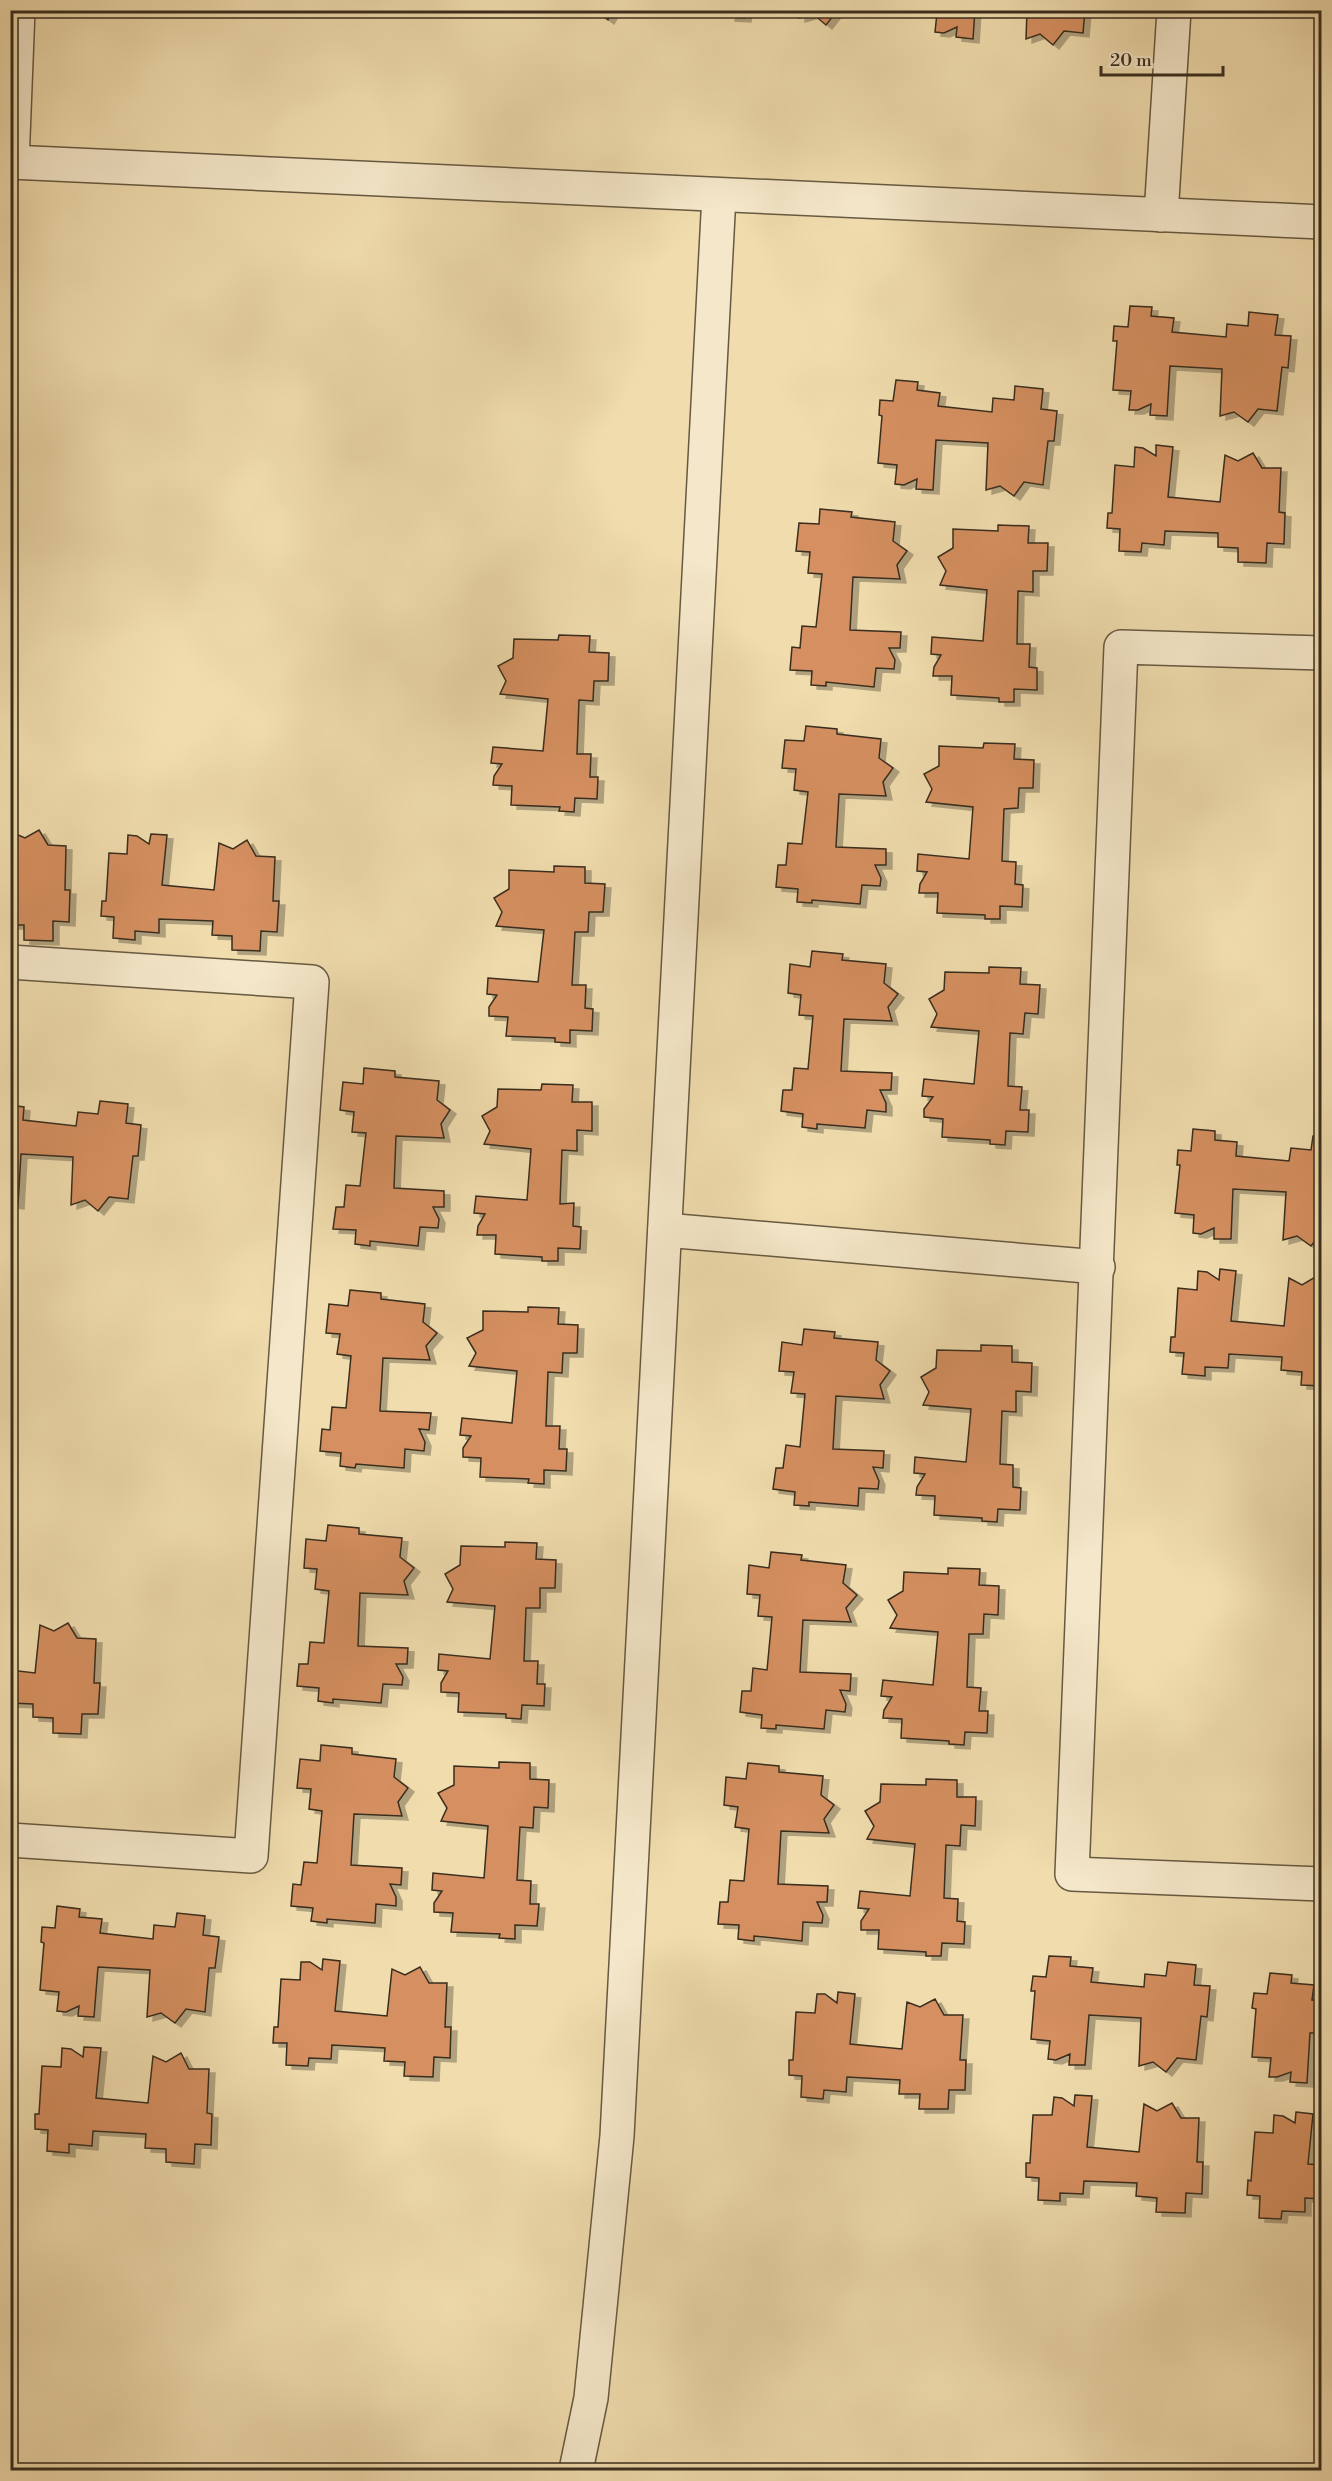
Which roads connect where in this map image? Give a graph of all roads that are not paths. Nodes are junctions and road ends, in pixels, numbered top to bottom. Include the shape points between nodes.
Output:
1 (18, 10) edge
2 (1174, 10) edge
3 (11, 162) edge
4 (719, 195) junction
5 (1161, 215) junction
6 (1322, 222) edge
7 (1322, 653) edge
8 (10, 962) edge
9 (665, 1230) junction
10 (1098, 1267) junction
11 (10, 1840) edge
12 (1322, 1884) edge
13 (576, 2470) edge

1 - 3 street
2 - 5 street
3 - 4 street
4 - 5 street
4 - 9 street
5 - 6 street
7 - 10 street via 1121,647
8 - 11 street via 312,982 250,1856
9 - 10 street
9 - 13 street via 617,2136 591,2398
10 - 12 street via 1072,1874

